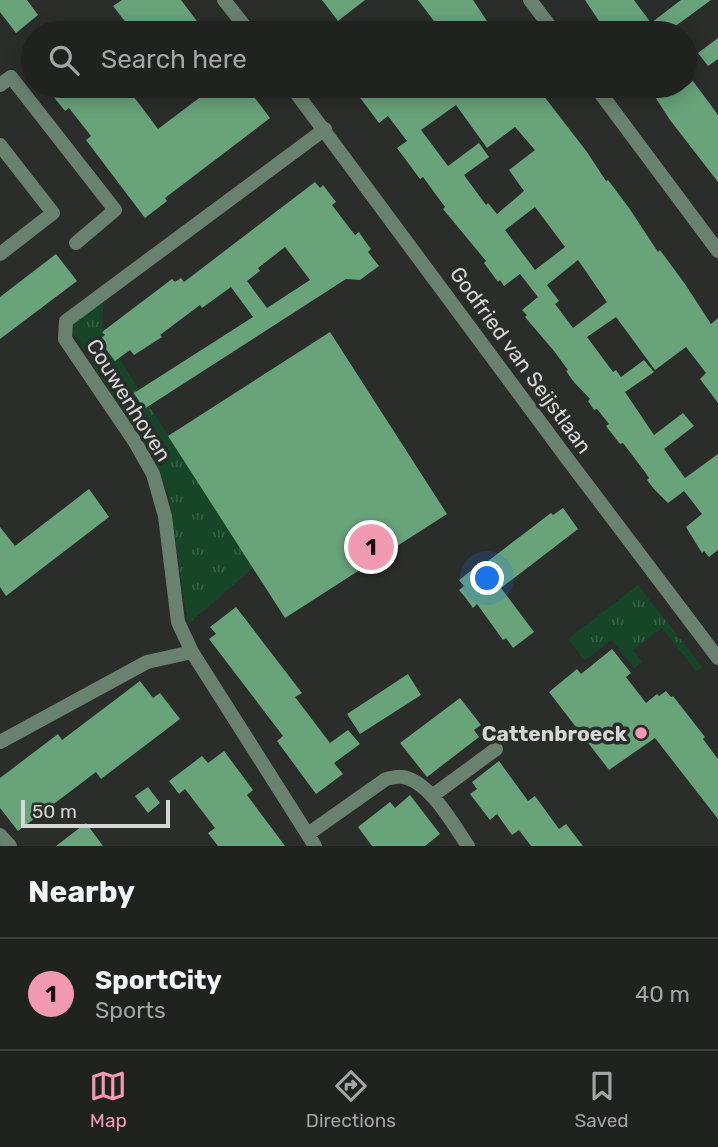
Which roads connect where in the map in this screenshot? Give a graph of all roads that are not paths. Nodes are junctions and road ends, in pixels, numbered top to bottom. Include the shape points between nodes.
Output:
1 (224, 0) edge
2 (530, 0) edge
3 (241, 21) edge
4 (546, 21) edge
5 (0, 85) edge
6 (21, 89) edge
7 (28, 98) edge
8 (300, 98) edge
9 (604, 98) edge
10 (325, 129) junction
11 (0, 145) edge
12 (76, 243) dead end
13 (718, 251) edge
14 (0, 254) edge
15 (192, 652) junction
16 (718, 658) edge
17 (0, 742) edge
18 (496, 749) dead end
19 (432, 796) junction
20 (0, 835) edge
21 (312, 840) edge
22 (10, 846) edge
23 (468, 846) edge

1 - 3 street
2 - 4 street
5 - 6 street via 11,76
7 - 12 street via 116,210
8 - 10 street, Godfried van Seijstlaan
9 - 13 street
10 - 15 street, Couwenhoven via 66,320 65,339 153,474 165,516 178,622
10 - 16 street, Godfried van Seijstlaan
11 - 14 street via 53,213
15 - 17 street via 147,662
15 - 21 street, Couwenhoven
18 - 19 street
19 - 21 street, Couwenhoven via 412,779 386,779
19 - 23 street, Couwenhoven
20 - 22 street

